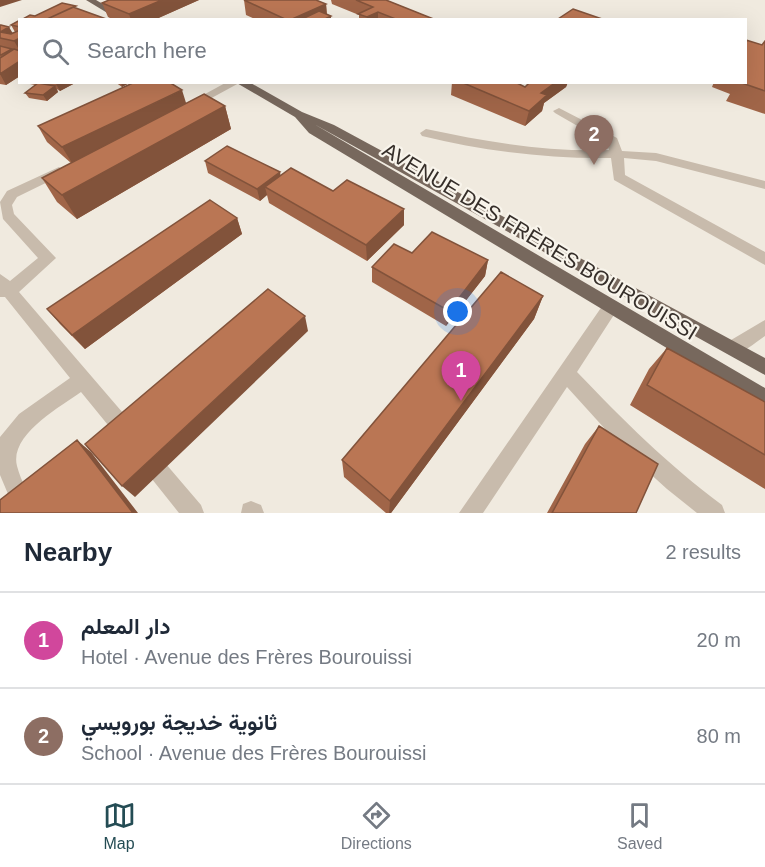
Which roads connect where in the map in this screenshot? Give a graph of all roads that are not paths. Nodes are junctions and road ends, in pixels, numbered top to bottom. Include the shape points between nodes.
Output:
1 (90, 0) edge
2 (122, 18) edge
3 (234, 84) edge
4 (242, 84) edge
5 (183, 109) edge
6 (559, 111) dead end
7 (298, 114) junction
8 (426, 133) dead end
9 (616, 154) junction
10 (76, 162) edge
11 (765, 185) edge
12 (765, 259) edge
13 (4, 287) edge
14 (611, 307) junction
15 (765, 327) edge
16 (732, 348) junction
17 (765, 367) edge
18 (566, 373) junction
19 (84, 379) junction
20 (765, 398) edge
21 (27, 513) edge
22 (193, 513) edge
23 (470, 513) edge
24 (714, 513) edge

1 - 2 main road
3 - 5 street
4 - 7 main road
6 - 9 street via 613,141
7 - 14 main road, AVENUE DES FRÈRES BOUROUISSI via 313,131
7 - 16 main road via 330,127
8 - 9 street via 567,155
9 - 11 street via 656,157
9 - 12 street via 619,177
10 - 13 street via 12,194 5,205 8,216 48,258
13 - 19 street
14 - 18 street
14 - 20 main road, AVENUE DES FRÈRES BOUROUISSI
15 - 16 street
16 - 17 main road
18 - 23 street
18 - 24 street via 632,444
19 - 21 street via 26,421 8,442 6,465
19 - 22 street

